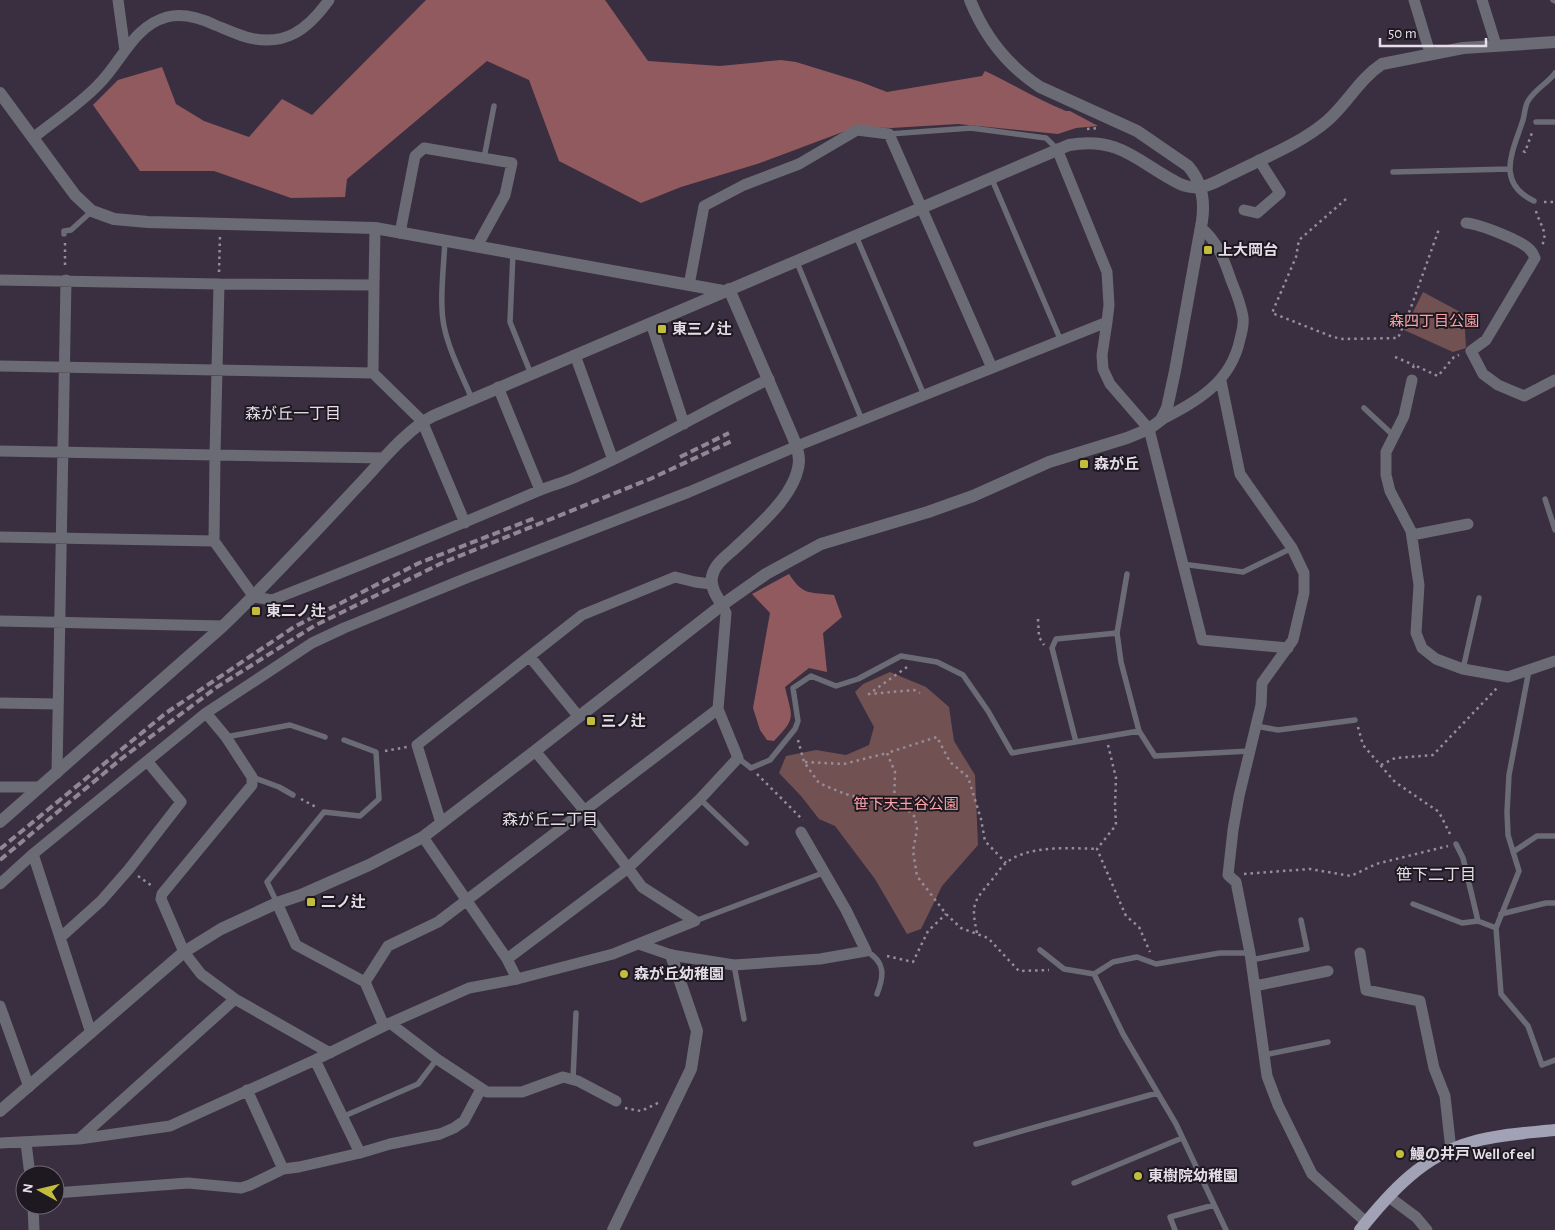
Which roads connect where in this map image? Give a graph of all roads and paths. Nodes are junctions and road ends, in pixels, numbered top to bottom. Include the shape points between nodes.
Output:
1 (118, 0) edge
2 (330, 0) edge
3 (970, 0) edge
4 (1414, 0) edge
5 (1482, 0) edge
6 (1555, 42) edge
7 (1496, 45) junction
8 (125, 51) junction
9 (1430, 53) junction
10 (1555, 73) edge
11 (0, 93) edge
12 (494, 106) dead end
13 (1536, 122) dead end
14 (1555, 122) edge
15 (889, 134) junction
16 (33, 138) junction
17 (1057, 149) junction
18 (484, 158) junction
19 (1259, 160) junction
20 (1510, 169) junction
21 (1393, 172) dead end
22 (991, 177) junction
23 (1200, 188) junction
24 (1346, 200) dead end
25 (1534, 201) joint
26 (920, 207) junction
27 (1244, 210) dead end
28 (92, 211) junction
29 (1466, 223) dead end
30 (220, 224) junction
31 (375, 228) junction
32 (1201, 228) junction
33 (1439, 229) dead end
34 (400, 233) junction
35 (64, 234) joint
36 (855, 235) junction
37 (445, 240) junction
38 (477, 246) junction
39 (513, 253) junction
40 (1535, 258) junction
41 (796, 260) junction
42 (0, 280) edge
43 (66, 280) junction
44 (219, 284) junction
45 (374, 285) junction
46 (689, 285) junction
47 (726, 290) junction
48 (1108, 322) junction
49 (651, 323) junction
50 (1061, 341) junction
51 (1466, 352) junction
52 (575, 355) junction
53 (1395, 357) dead end
54 (1414, 365) junction
55 (0, 366) edge
56 (64, 367) junction
57 (992, 368) junction
58 (217, 370) junction
59 (372, 373) junction
60 (531, 374) junction
61 (769, 379) junction
62 (1412, 380) joint
63 (1555, 380) edge
64 (1221, 381) junction
65 (498, 387) junction
66 (924, 395) junction
67 (472, 399) junction
68 (1364, 408) dead end
69 (862, 420) junction
70 (1161, 420) junction
71 (422, 421) junction
72 (684, 424) junction
73 (1148, 429) junction
74 (1394, 436) junction
75 (797, 446) junction
76 (0, 451) edge
77 (62, 452) junction
78 (215, 455) junction
79 (384, 458) junction
80 (612, 460) junction
81 (540, 490) junction
82 (1545, 499) dead end
83 (465, 523) junction
84 (1468, 524) dead end
85 (1555, 530) edge
86 (1412, 535) junction
87 (0, 537) edge
88 (61, 538) junction
89 (214, 541) junction
90 (1292, 548) junction
91 (1182, 564) junction
92 (1127, 574) dead end
93 (711, 584) junction
94 (254, 597) junction
95 (1479, 598) dead end
96 (722, 605) junction
97 (1038, 619) dead end
98 (0, 621) edge
99 (60, 623) junction
100 (224, 626) junction
101 (1117, 634) junction
102 (1045, 646) dead end
103 (1288, 648) junction
104 (530, 657) junction
105 (908, 657) junction
106 (1555, 661) edge
107 (1463, 669) junction
108 (1529, 670) junction
109 (1508, 677) junction
110 (920, 693) dead end
111 (0, 703) edge
112 (58, 704) junction
113 (718, 709) junction
114 (206, 713) junction
115 (579, 717) junction
116 (1356, 720) joint
117 (1256, 726) junction
118 (795, 729) junction
119 (1139, 731) junction
120 (1106, 736) junction
121 (226, 737) junction
122 (325, 737) dead end
123 (344, 740) dead end
124 (1076, 742) junction
125 (417, 745) junction
126 (536, 751) junction
127 (1250, 751) junction
128 (376, 752) junction
129 (887, 753) junction
130 (738, 758) junction
131 (147, 761) junction
132 (804, 762) junction
133 (1381, 765) junction
134 (751, 768) junction
135 (57, 772) junction
136 (252, 777) junction
137 (0, 787) edge
138 (40, 787) junction
139 (293, 795) joint
140 (700, 799) junction
141 (894, 806) junction
142 (584, 810) junction
143 (324, 812) junction
144 (0, 822) edge
145 (440, 823) junction
146 (801, 832) joint
147 (1555, 836) edge
148 (423, 837) junction
149 (746, 843) dead end
150 (1456, 844) junction
151 (1097, 849) junction
152 (1513, 852) junction
153 (33, 854) junction
154 (1006, 863) junction
155 (628, 868) junction
156 (129, 869) junction
157 (823, 873) junction
158 (1228, 875) junction
159 (0, 884) edge
160 (162, 894) junction
161 (467, 900) junction
162 (277, 903) junction
163 (1555, 903) edge
164 (1413, 904) dead end
165 (946, 914) junction
166 (1501, 914) junction
167 (1301, 920) dead end
168 (694, 921) junction
169 (1478, 921) junction
170 (1496, 928) junction
171 (977, 934) junction
172 (61, 937) junction
173 (639, 944) junction
174 (1040, 950) dead end
175 (866, 951) junction
176 (184, 952) junction
177 (1360, 953) dead end
178 (671, 956) junction
179 (1251, 957) junction
180 (507, 958) junction
181 (1156, 964) junction
182 (734, 965) junction
183 (1064, 970) junction
184 (1328, 971) dead end
185 (1094, 974) junction
186 (517, 979) junction
187 (366, 982) junction
188 (1255, 986) junction
189 (878, 994) dead end
190 (235, 999) junction
191 (0, 1006) edge
192 (576, 1013) dead end
193 (744, 1019) dead end
194 (387, 1025) junction
195 (92, 1033) junction
196 (1328, 1042) dead end
197 (330, 1053) junction
198 (1264, 1056) junction
199 (437, 1059) junction
200 (315, 1060) junction
201 (1555, 1060) edge
202 (573, 1079) junction
203 (29, 1087) junction
204 (482, 1089) junction
205 (247, 1090) junction
206 (1157, 1093) junction
207 (616, 1101) joint
208 (661, 1102) dead end
209 (0, 1111) edge
210 (342, 1117) junction
211 (1555, 1130) edge
212 (1182, 1138) junction
213 (79, 1139) junction
214 (0, 1143) edge
215 (26, 1143) junction
216 (976, 1144) dead end
217 (1450, 1150) junction
218 (360, 1153) junction
219 (29, 1165) edge
220 (283, 1168) junction
221 (1074, 1183) dead end
222 (65, 1192) edge
223 (1389, 1197) junction
224 (1214, 1205) junction
225 (33, 1215) edge
226 (1363, 1226) edge
227 (34, 1230) edge
228 (612, 1230) edge
229 (1176, 1230) edge
230 (1226, 1230) edge
231 (1427, 1230) edge

1 - 8 street
2 - 8 street via 299,32 282,39 246,37 199,18 181,15 153,22
3 - 23 street via 990,38 1027,78 1137,132 1188,166
4 - 9 street
5 - 7 street
6 - 7 street
7 - 9 street
8 - 16 street via 98,86
9 - 19 street via 1382,64 1372,70 1329,119 1313,132
10 - 20 lane via 1527,102 1511,152
11 - 16 street
12 - 18 lane
13 - 14 lane
15 - 17 lane via 971,128 1046,138
15 - 26 street
15 - 46 street via 857,130 799,164 744,185 704,206
16 - 28 street via 75,195
17 - 22 street
17 - 23 street via 1084,142 1110,145 1182,184
17 - 48 street via 1107,272
18 - 34 street via 424,148 415,156
18 - 38 street via 512,163 505,195
19 - 23 street
19 - 27 street via 1280,193 1257,213
20 - 21 lane
20 - 25 lane via 1515,186 1521,194
22 - 26 street
22 - 50 lane
23 - 32 street via 1204,207
24 - 33 path via 1299,240 1296,257 1272,313 1315,332 1342,338 1398,338
25 - 40 path via 1545,240
26 - 36 street
26 - 57 street
28 - 30 street via 127,221
28 - 35 lane
29 - 40 street via 1513,240 1531,251
30 - 31 street
30 - 44 path
31 - 34 street
31 - 45 street
32 - 64 street via 1220,253 1243,319 1238,351
32 - 70 street via 1173,380
34 - 37 street
35 - 43 path
36 - 41 street
36 - 66 lane
37 - 38 street
37 - 67 lane via 444,325
38 - 39 street
39 - 46 street
39 - 60 lane via 510,322
40 - 51 street via 1486,340
41 - 47 street
41 - 69 lane
42 - 43 street
43 - 44 street
43 - 56 street
44 - 45 street
44 - 58 street
45 - 59 street
46 - 47 street
47 - 49 street
47 - 61 street
48 - 50 street
48 - 73 street via 1103,369 1110,384
49 - 52 street
49 - 72 street
50 - 57 street
51 - 54 path via 1454,357 1438,376
51 - 63 street via 1483,374 1498,385 1524,396
52 - 60 street
52 - 80 street
53 - 54 path
54 - 62 path
55 - 56 street
56 - 58 street
56 - 77 street
57 - 66 street
58 - 59 street
58 - 78 street
59 - 71 street
60 - 65 street
61 - 72 street
61 - 75 street
62 - 74 street via 1404,416
64 - 70 street
64 - 90 street via 1240,474
65 - 67 street
65 - 81 street
66 - 69 street
67 - 71 street
68 - 74 lane
69 - 75 street
70 - 73 street
71 - 79 street
71 - 83 street
72 - 80 street
73 - 91 street
73 - 96 street via 1049,462 937,509 821,544 766,574
74 - 86 street via 1386,452 1386,475 1390,491
75 - 93 street via 799,462 788,492 718,565
75 - 114 street via 344,628 312,644
76 - 77 street
77 - 78 street
77 - 88 street
78 - 79 street
78 - 89 street
79 - 94 street
80 - 81 street
81 - 83 street
82 - 85 lane
83 - 94 street via 272,600
84 - 86 street
86 - 107 street via 1419,585 1416,633 1422,648 1436,660
87 - 88 street
88 - 89 street
88 - 99 street
89 - 94 street
90 - 91 lane via 1243,572
90 - 103 street via 1304,572 1304,593 1293,640
91 - 103 street via 1202,640
92 - 101 lane
93 - 96 street
93 - 104 street via 675,577 582,615
94 - 100 street
95 - 107 lane
96 - 113 street via 726,613
96 - 115 street
97 - 102 path via 1039,636
98 - 99 street
99 - 100 street
99 - 112 street
100 - 135 street
101 - 119 lane via 1120,662
101 - 124 lane via 1056,639 1052,648
103 - 117 street via 1262,683
104 - 115 street
104 - 125 street
105 - 110 path via 909,666 869,694 914,690
105 - 118 lane via 901,656 836,686 811,676 793,688 798,722
105 - 124 lane via 937,662 963,675 1012,753
106 - 108 street
107 - 109 street
108 - 109 street
108 - 152 lane via 1509,775 1508,835
109 - 133 path via 1433,755 1395,758
111 - 112 street
112 - 135 street
113 - 130 street
113 - 142 street
114 - 121 street
114 - 131 street
115 - 126 street
116 - 117 lane via 1278,730
116 - 133 path via 1363,745
117 - 127 street
118 - 132 path
118 - 134 lane via 770,760
119 - 120 lane
119 - 127 lane via 1155,756
120 - 124 lane
120 - 151 path via 1116,778 1116,825
121 - 122 lane via 290,725
121 - 136 street
123 - 128 lane
125 - 128 path
125 - 145 street
126 - 142 street
126 - 145 street
127 - 158 street via 1233,830
128 - 143 lane via 379,799 360,816
129 - 132 path via 844,764
129 - 141 path via 895,772
129 - 154 path via 937,737 950,762 968,777 985,841
130 - 134 lane
130 - 140 street
131 - 153 street
131 - 156 street via 181,802
132 - 141 path via 819,783 845,794
133 - 150 path via 1395,782 1439,812
134 - 146 path via 806,823
135 - 138 street
136 - 139 lane
136 - 160 street via 252,785
137 - 138 street
138 - 144 street
139 - 143 path
140 - 149 lane
140 - 155 street
141 - 165 path via 906,808 916,817 913,851 917,876
142 - 155 street
142 - 161 street
143 - 162 lane via 267,882
145 - 148 street
146 - 157 street
147 - 152 lane via 1537,836
148 - 161 street
148 - 162 street via 369,865
150 - 158 path via 1376,864 1351,876 1310,868
150 - 169 lane via 1463,858
151 - 154 path via 1059,847 1018,855
151 - 181 path via 1126,916 1138,927
152 - 166 lane via 1518,871
153 - 159 street
153 - 172 street
154 - 171 path via 976,898 972,913
155 - 168 street via 642,887
155 - 180 street
156 - 160 path
156 - 172 street via 101,901
157 - 168 lane
157 - 175 street
158 - 179 street via 1236,882
160 - 176 street via 161,899
161 - 180 street
161 - 187 street via 438,922 388,946
162 - 176 street via 222,929
162 - 187 street via 296,946
163 - 166 lane
164 - 169 lane via 1462,922
165 - 171 path via 961,928
165 - 175 path via 928,932 913,962
166 - 170 lane
167 - 179 lane via 1306,949
168 - 173 street
169 - 170 lane
170 - 201 lane via 1500,994 1528,1026 1542,1064
171 - 183 path via 988,938 1019,971
172 - 195 street
173 - 178 street
173 - 186 street
174 - 183 lane
175 - 182 street via 820,959
175 - 189 lane via 876,956 884,976
176 - 190 street via 201,974
176 - 195 street
177 - 217 street via 1366,990 1420,1001 1434,1068 1445,1096
178 - 182 street
178 - 228 street via 697,1030 691,1069
179 - 181 lane via 1220,953
179 - 188 street
180 - 186 street
181 - 185 lane via 1137,958 1113,962
182 - 193 lane
183 - 185 lane
184 - 188 street
185 - 206 lane via 1122,1034
186 - 194 street via 469,988
187 - 194 street
188 - 198 street
190 - 197 street
190 - 213 street
191 - 203 street
192 - 202 lane
194 - 197 street
194 - 199 street
195 - 203 street
196 - 198 lane
197 - 200 street
198 - 226 street via 1267,1076 1278,1105 1312,1174
199 - 204 street
199 - 210 lane via 418,1084
200 - 205 street
200 - 210 street
202 - 204 street via 563,1077 522,1092 487,1092
202 - 207 street
203 - 209 street
204 - 218 street via 464,1121 454,1128
205 - 213 street via 170,1126
205 - 220 street
206 - 212 lane
206 - 216 lane
207 - 208 path via 625,1108 641,1111
210 - 218 street
211 - 217 main road via 1492,1138
212 - 221 lane
212 - 224 lane
213 - 215 street
214 - 215 street
215 - 219 street
217 - 223 main road via 1428,1162
218 - 220 street
220 - 222 street via 241,1188 188,1183
223 - 226 main road
223 - 231 street via 1416,1217
224 - 229 lane via 1170,1217
224 - 230 lane
225 - 227 street

